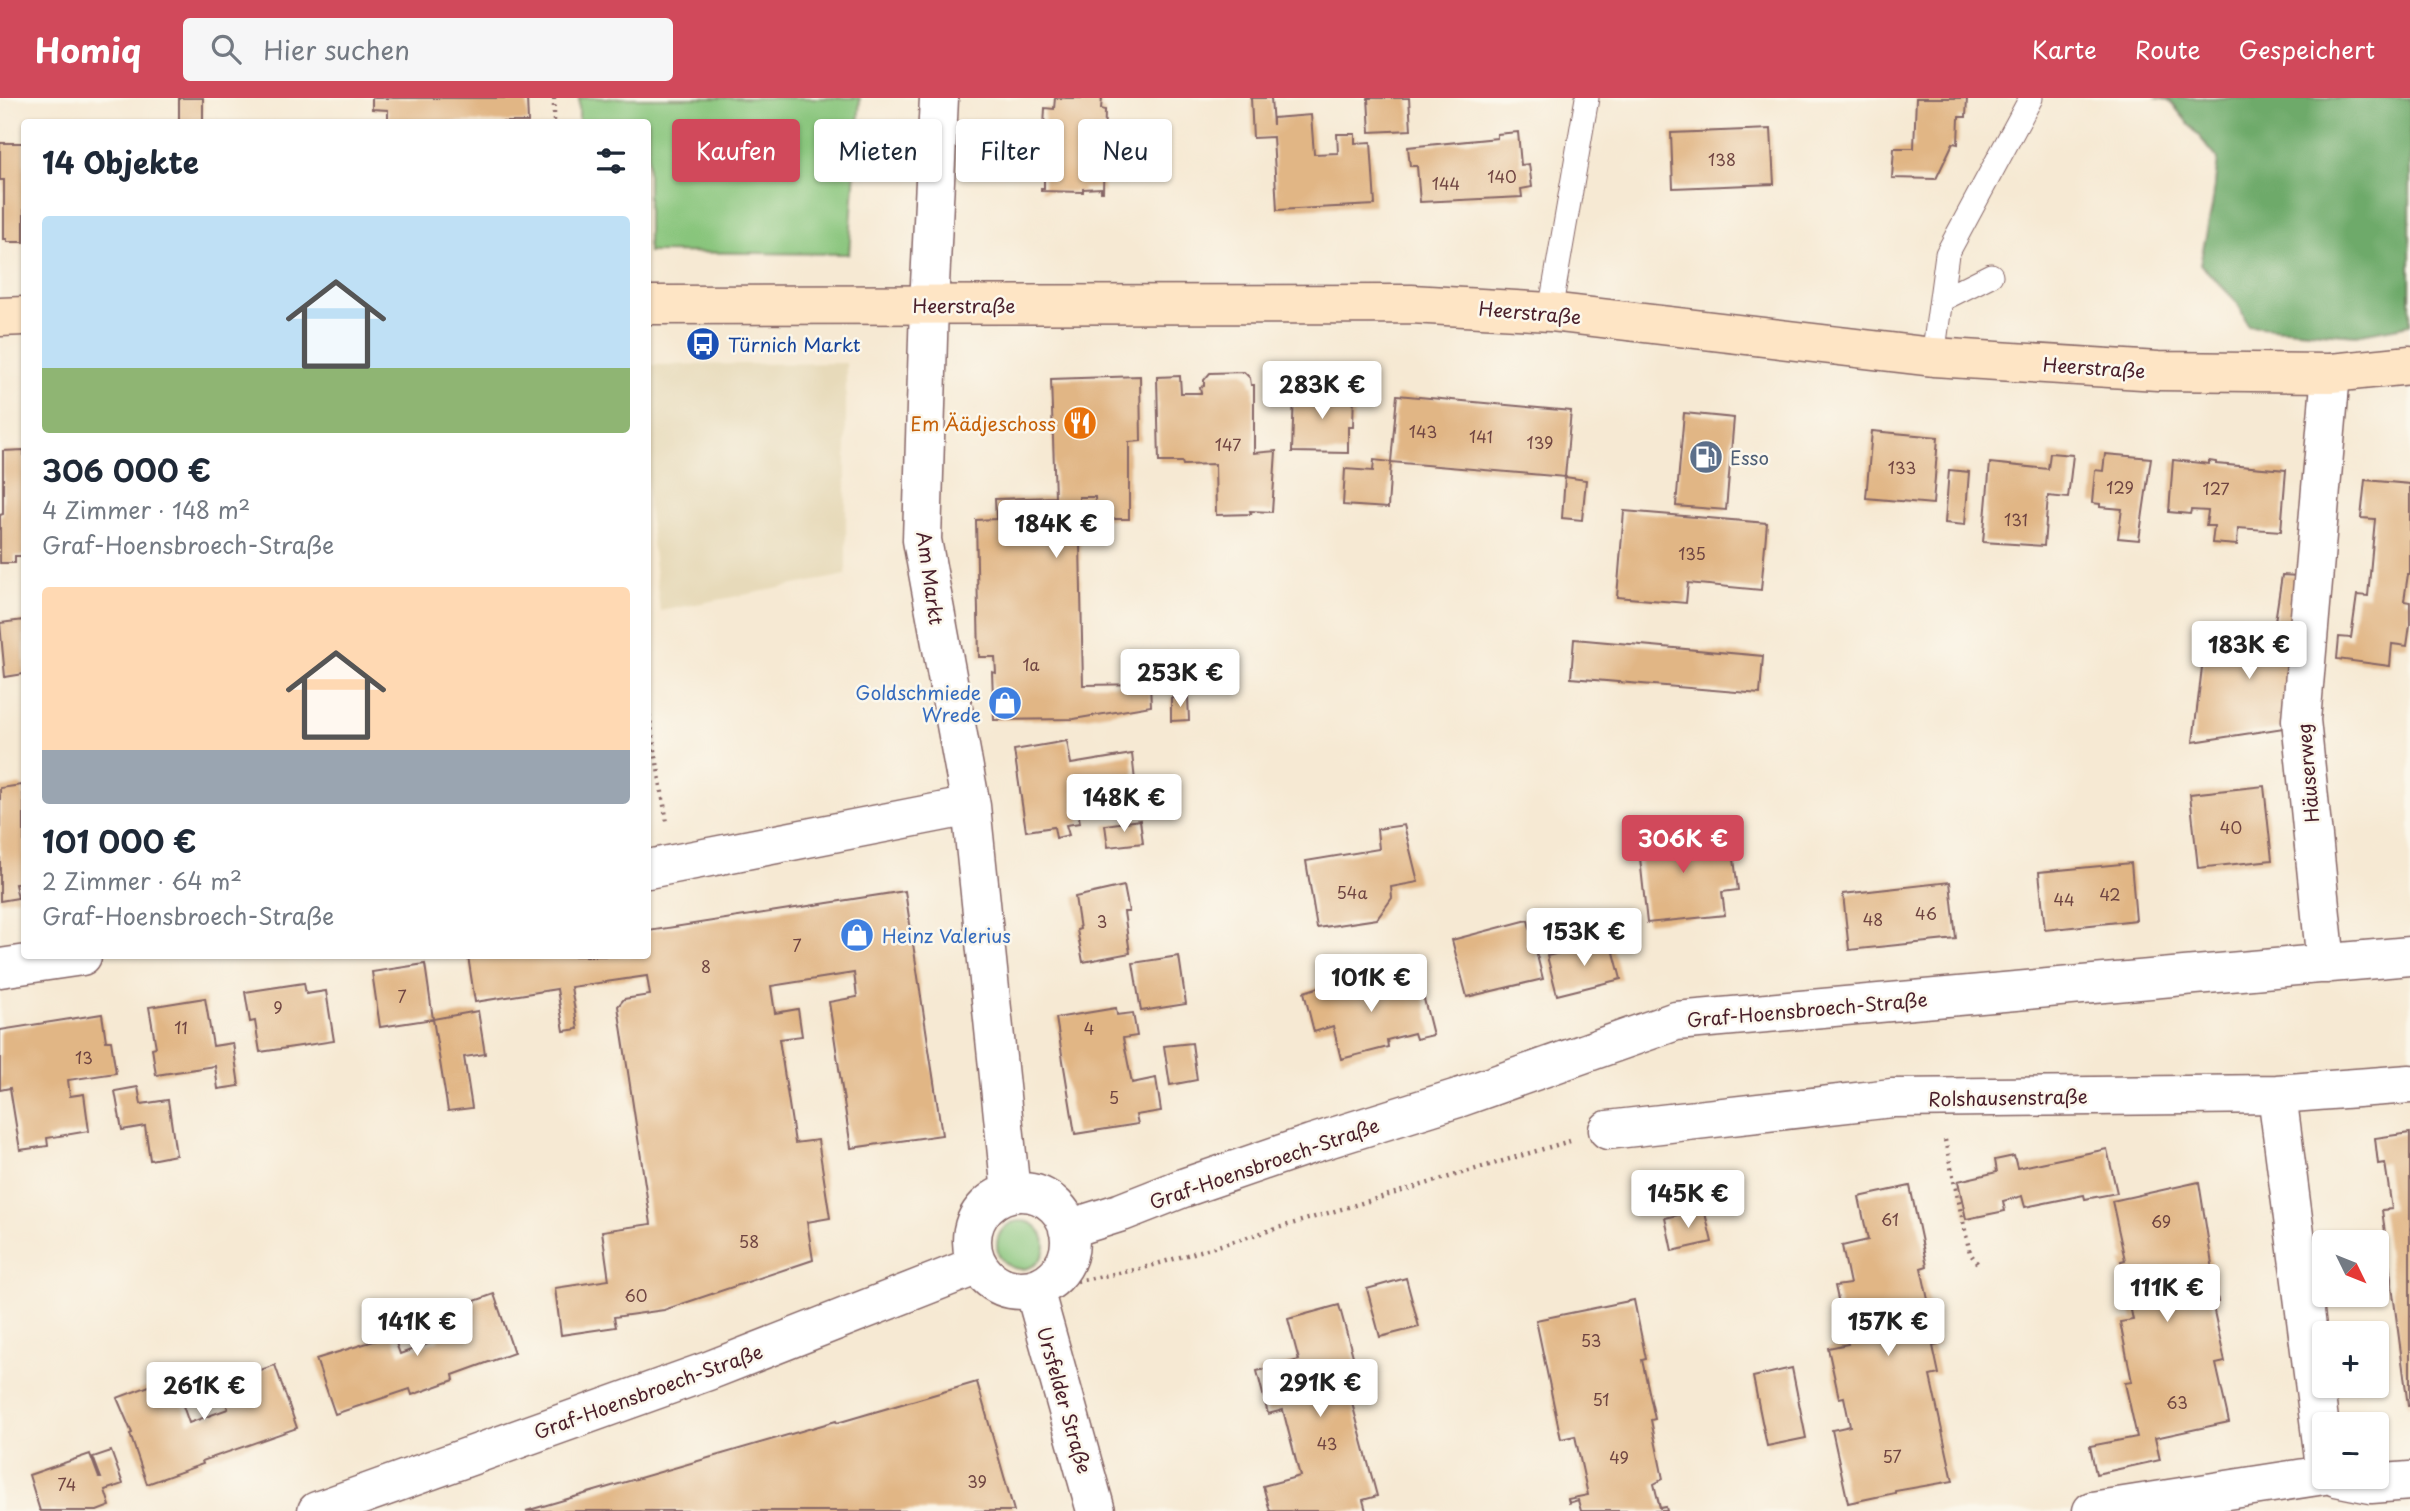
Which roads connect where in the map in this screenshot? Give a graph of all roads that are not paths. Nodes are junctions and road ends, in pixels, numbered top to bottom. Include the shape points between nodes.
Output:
1 (939, 98) edge
2 (1587, 98) edge
3 (2031, 98) edge
4 (1991, 275) dead end
5 (1941, 300) junction
6 (651, 305) edge
7 (929, 305) junction
8 (1550, 312) junction
9 (21, 316) edge
10 (0, 317) edge
11 (1933, 357) junction
12 (2410, 365) edge
13 (2331, 373) junction
14 (971, 806) junction
15 (661, 867) edge
16 (2410, 956) edge
17 (62, 959) edge
18 (2326, 964) junction
19 (0, 968) edge
20 (2410, 1084) edge
21 (2277, 1094) junction
22 (1608, 1130) road end
23 (1010, 1194) junction
24 (1068, 1229) junction
25 (978, 1265) junction
26 (1034, 1289) junction
27 (2318, 1412) edge
28 (2312, 1477) edge
29 (2410, 1481) edge
30 (2389, 1483) edge
31 (317, 1511) edge
32 (1097, 1511) edge
33 (2092, 1511) edge

1 - 7 street, Am Markt
2 - 8 lane
3 - 5 lane via 1948,254
4 - 5 lane
5 - 11 lane
6 - 7 main road, Heerstraße
7 - 8 main road, Heerstraße via 1411,303
7 - 14 street, Am Markt via 922,540
8 - 11 main road, Heerstraße
9 - 10 main road
11 - 13 main road, Heerstraße via 2158,371
12 - 13 main road, Heerstraße
13 - 18 street, Häuserweg via 2301,720
14 - 15 street
14 - 23 street, Am Markt
16 - 18 street, Graf-Hoensbroech-Straße
17 - 19 street
18 - 24 street, Graf-Hoensbroech-Straße via 1676,1021
20 - 21 street, Rolshausenstraße
21 - 22 street, Rolshausenstraße via 1892,1098
21 - 27 street
23 - 24 street via 1040,1196 1063,1215
23 - 25 street via 994,1200 973,1229 972,1248
24 - 26 street via 1067,1259 1048,1283
25 - 26 street via 1007,1289
25 - 31 street, Graf-Hoensbroech-Straße via 708,1371
26 - 32 street, Ursfelder Straße
28 - 33 street
29 - 30 street

